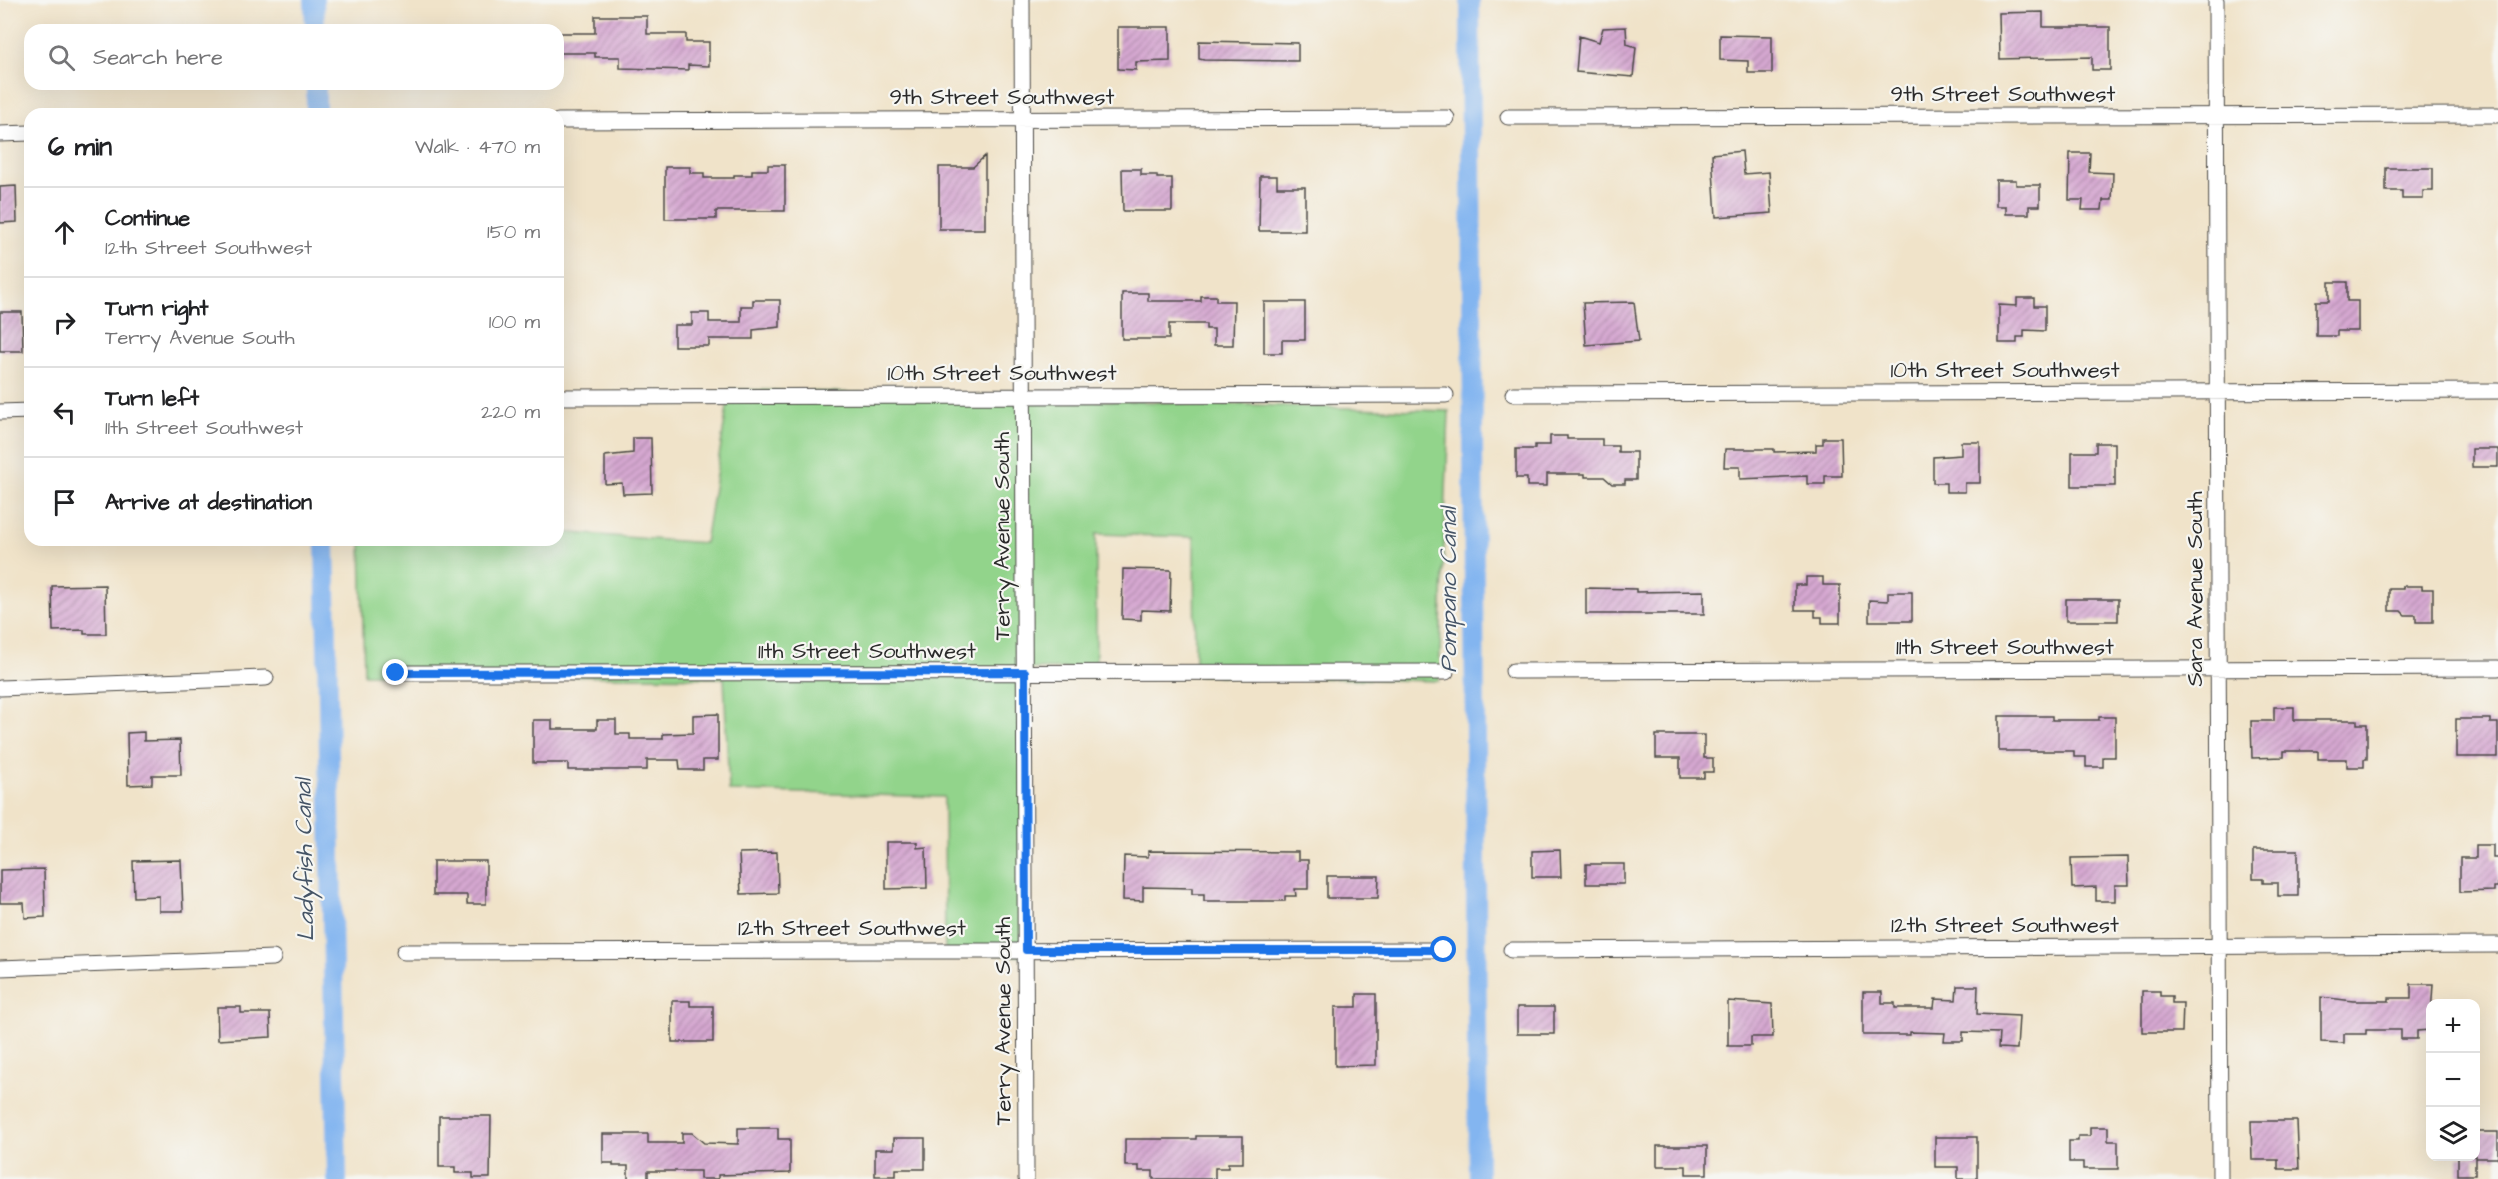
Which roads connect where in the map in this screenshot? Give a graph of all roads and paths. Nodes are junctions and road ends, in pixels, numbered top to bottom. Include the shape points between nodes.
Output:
1 (1022, 0) edge
2 (2216, 0) edge
3 (2498, 115) edge
4 (2216, 116) junction
5 (1508, 117) dead end
6 (1447, 118) dead end
7 (1023, 119) junction
8 (564, 121) edge
9 (24, 133) edge
10 (0, 134) edge
11 (2498, 391) edge
12 (2217, 392) junction
13 (1513, 394) dead end
14 (1446, 395) dead end
15 (1023, 396) junction
16 (564, 397) edge
17 (24, 411) edge
18 (0, 412) edge
19 (2498, 668) edge
20 (2217, 669) junction
21 (1513, 670) dead end
22 (1025, 672) junction
23 (1446, 672) dead end
24 (396, 673) dead end
25 (266, 678) dead end
26 (0, 688) edge
27 (2498, 945) edge
28 (2219, 946) junction
29 (1026, 950) junction
30 (1444, 950) dead end
31 (1511, 950) dead end
32 (404, 952) dead end
33 (273, 957) dead end
34 (0, 968) edge
35 (1026, 1179) edge
36 (2220, 1179) edge

1 - 7 street, Terry Avenue South
2 - 4 street, Sara Avenue South
3 - 4 street, 9th Street Southwest
4 - 5 street, 9th Street Southwest
4 - 12 street, Sara Avenue South
6 - 7 street, 9th Street Southwest
7 - 8 street, 9th Street Southwest
7 - 15 street, Terry Avenue South
9 - 10 street
11 - 12 street, 10th Street Southwest
12 - 13 street, 10th Street Southwest
12 - 20 street, Sara Avenue South
14 - 15 street, 10th Street Southwest
15 - 16 street, 10th Street Southwest
15 - 22 street, Terry Avenue South
17 - 18 street
19 - 20 street, 11th Street Southwest
20 - 21 street, 11th Street Southwest
20 - 28 street, Sara Avenue South
22 - 23 street, 11th Street Southwest
22 - 24 street, 11th Street Southwest
22 - 29 street, Terry Avenue South
25 - 26 street
27 - 28 street, 12th Street Southwest
28 - 31 street, 12th Street Southwest
28 - 36 street, Sara Avenue South
29 - 30 street, 12th Street Southwest
29 - 32 street, 12th Street Southwest
29 - 35 street, Terry Avenue South
33 - 34 street

